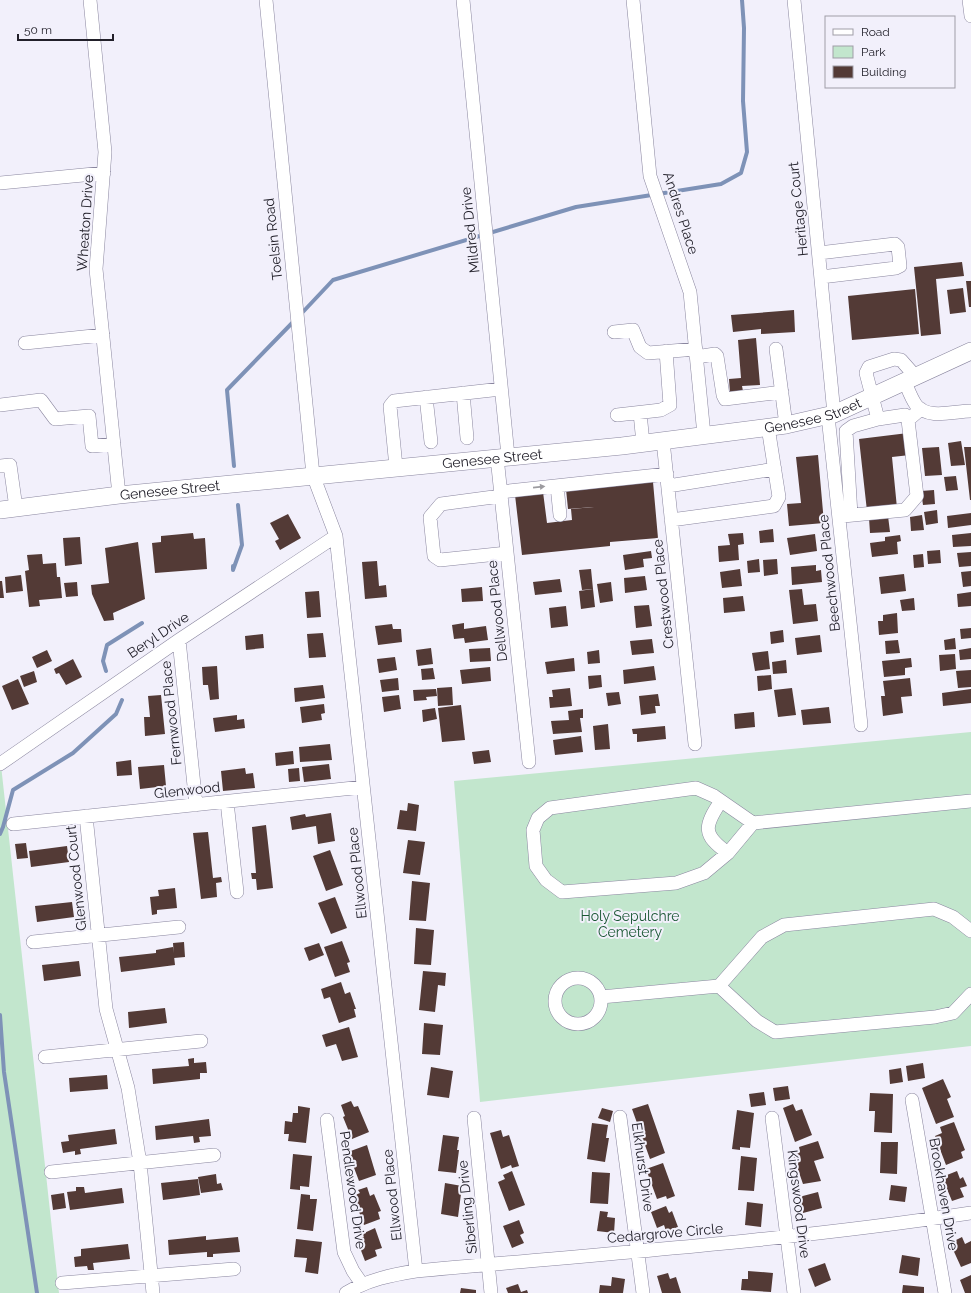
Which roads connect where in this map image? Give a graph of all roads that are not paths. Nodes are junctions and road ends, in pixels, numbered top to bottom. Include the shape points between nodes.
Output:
1 (90, 0) edge
2 (266, 0) edge
3 (463, 0) edge
4 (632, 0) edge
5 (794, 0) edge
6 (970, 0) edge
7 (971, 16) edge
8 (104, 173) junction
9 (0, 183) edge
10 (819, 253) junction
11 (821, 276) junction
12 (614, 332) dead end
13 (103, 335) junction
14 (25, 343) dead end
15 (776, 349) dead end
16 (666, 351) junction
17 (971, 351) edge
18 (696, 353) junction
19 (910, 379) junction
20 (502, 389) junction
21 (782, 392) junction
22 (463, 393) junction
23 (873, 396) junction
24 (426, 397) junction
25 (0, 405) edge
26 (921, 409) junction
27 (971, 411) edge
28 (640, 413) junction
29 (617, 415) dead end
30 (831, 415) junction
31 (878, 419) junction
32 (908, 420) junction
33 (786, 425) junction
34 (768, 427) junction
35 (704, 435) junction
36 (467, 438) dead end
37 (663, 441) junction
38 (431, 442) dead end
39 (643, 443) junction
40 (114, 444) junction
41 (502, 457) junction
42 (0, 466) edge
43 (396, 467) junction
44 (775, 469) junction
45 (313, 475) junction
46 (667, 480) junction
47 (557, 486) junction
48 (501, 494) junction
49 (119, 495) junction
50 (8, 509) edge
51 (560, 515) dead end
52 (845, 516) junction
53 (671, 520) junction
54 (336, 536) junction
55 (507, 553) junction
56 (179, 640) junction
57 (861, 725) dead end
58 (695, 744) dead end
59 (529, 762) dead end
60 (0, 764) edge
61 (364, 787) junction
62 (971, 800) edge
63 (722, 801) junction
64 (227, 802) junction
65 (196, 805) junction
66 (86, 816) junction
67 (753, 823) junction
68 (13, 824) dead end
69 (728, 853) junction
70 (237, 892) dead end
71 (179, 927) dead end
72 (971, 931) edge
73 (98, 936) junction
74 (33, 942) dead end
75 (719, 986) junction
76 (971, 994) edge
77 (601, 997) dead end
78 (202, 1041) dead end
79 (118, 1050) junction
80 (45, 1057) dead end
81 (912, 1100) dead end
82 (620, 1117) dead end
83 (474, 1118) dead end
84 (772, 1118) dead end
85 (327, 1120) dead end
86 (214, 1155) dead end
87 (140, 1163) junction
88 (51, 1172) dead end
89 (971, 1213) edge
90 (932, 1219) junction
91 (787, 1238) junction
92 (639, 1252) junction
93 (488, 1264) junction
94 (234, 1269) dead end
95 (416, 1271) junction
96 (152, 1276) junction
97 (62, 1284) dead end
98 (353, 1290) edge
99 (153, 1293) edge
100 (491, 1293) edge
101 (643, 1293) edge
102 (794, 1293) edge
103 (945, 1293) edge

1 - 8 street, Wheaton Drive via 105,152
2 - 45 street, Toelsin Road
3 - 20 street, Mildred Drive
4 - 18 street, Andres Place via 650,176 690,292
5 - 10 street, Heritage Court
6 - 7 street
8 - 9 street
8 - 13 street, Wheaton Drive via 96,269
10 - 11 street, Heritage Court
10 - 11 street via 894,244 898,248 900,266
11 - 30 street, Heritage Court
12 - 16 street via 633,330 640,348 648,353
13 - 14 street
13 - 40 street, Wheaton Drive
15 - 21 street
16 - 18 street
16 - 28 street via 670,405 661,410
17 - 19 main road, Genesee Street
18 - 21 street via 717,356 725,399
18 - 35 street, Andres Place
19 - 23 main road, Genesee Street
19 - 23 street via 901,360 894,359 869,367 866,373
19 - 26 street via 916,404
20 - 22 street
20 - 41 street, Mildred Drive
21 - 33 street
22 - 24 street
22 - 36 street
23 - 30 main road, Genesee Street
23 - 31 street
24 - 38 street
24 - 43 street via 394,401 390,406
25 - 40 street via 41,400 55,419 89,416 92,446
26 - 27 street via 930,413
26 - 32 street
28 - 29 street
28 - 39 street
30 - 33 main road, Genesee Street
30 - 52 street, Beechwood Place
31 - 32 street via 905,415
31 - 52 street via 853,426 846,431
32 - 52 street via 917,496 906,510
33 - 34 main road, Genesee Street
34 - 35 main road, Genesee Street
34 - 44 street
35 - 37 main road, Genesee Street
37 - 39 main road, Genesee Street
37 - 46 street, Crestwood Place
39 - 41 main road, Genesee Street
40 - 49 street, Wheaton Drive
41 - 43 main road, Genesee Street
41 - 48 street, Dellwood Place
42 - 50 street via 10,465
43 - 45 main road, Genesee Street
44 - 46 street
44 - 53 street via 779,497 774,506
45 - 49 main road, Genesee Street
45 - 54 street, Ellwood Place
46 - 47 street
46 - 53 street, Crestwood Place
48 -> 47 street
47 - 51 street
48 - 55 street, Dellwood Place
48 - 55 street via 441,504 430,517 434,556 440,560
49 - 50 main road, Genesee Street
52 - 57 street, Beechwood Place
53 - 58 street, Crestwood Place
54 - 56 street, Beryl Drive
54 - 61 street, Ellwood Place
55 - 59 street, Dellwood Place
56 - 60 street, Beryl Drive
56 - 65 street, Fernwood Place
61 - 64 street, Glenwood
61 - 95 street, Ellwood Place
62 - 67 street
63 - 67 street
63 - 69 street via 710,818 707,830 714,843
63 - 69 street via 696,788 550,808 538,818 532,830 536,866 546,880 562,892 676,883 704,874
64 - 65 street, Glenwood
64 - 70 street
65 - 66 street, Glenwood
66 - 68 street, Glenwood
66 - 73 street, Glenwood Court
67 - 69 street
71 - 73 street, Glenwood Court
72 - 75 street via 953,917 934,909 784,925 762,937
73 - 74 street, Glenwood Court
73 - 79 street, Glenwood Court via 106,1009
75 - 76 street via 757,1021 775,1032 928,1018 953,1013
75 - 77 street
78 - 79 street
79 - 80 street
79 - 87 street, Glenwood Court via 128,1088
81 - 90 street, Brookhaven Drive
82 - 92 street, Elkhurst Drive
83 - 93 street, Siberling Drive
84 - 91 street, Kingswood Drive
85 - 98 street, Pendlewood Drive via 344,1252 353,1271
86 - 87 street
87 - 88 street
87 - 96 street, Glenwood Court
89 - 90 street, Cedargrove Circle
90 - 91 street, Cedargrove Circle
90 - 103 street, Brookhaven Drive
91 - 92 street, Cedargrove Circle
91 - 102 street, Kingswood Drive
92 - 93 street, Cedargrove Circle
92 - 101 street, Elkhurst Drive
93 - 95 street, Cedargrove Circle
93 - 100 street, Siberling Drive
94 - 96 street
95 - 98 street, Cedargrove Circle via 397,1274
96 - 97 street
96 - 99 street, Glenwood Court

